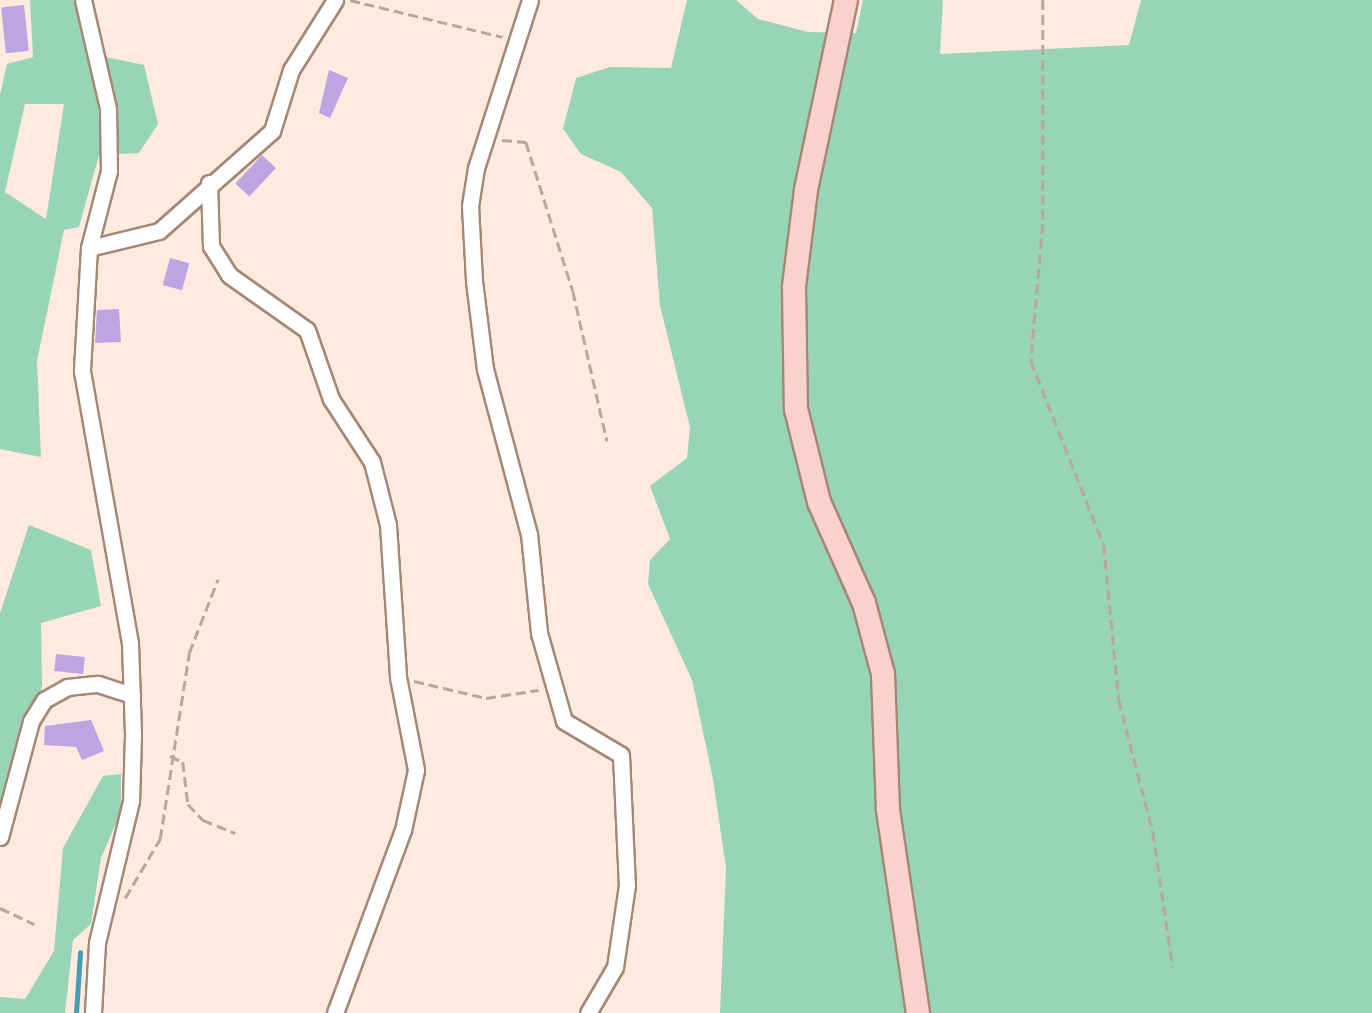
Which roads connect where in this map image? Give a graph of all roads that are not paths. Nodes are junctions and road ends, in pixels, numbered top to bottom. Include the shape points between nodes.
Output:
1 (83, 0) edge
2 (335, 0) edge
3 (530, 0) edge
4 (846, 0) edge
5 (209, 183) junction
6 (89, 248) junction
7 (132, 694) junction
8 (0, 837) edge
9 (94, 1013) edge
10 (335, 1013) edge
11 (588, 1013) edge
12 (918, 1013) edge

1 - 6 street via 108,108 109,156
2 - 5 street via 291,70 272,131
3 - 11 street via 470,206 485,369 528,534 539,633 554,688 564,721 621,754 627,885 615,967
4 - 12 street via 806,190 794,287 796,409 819,502 864,602 883,674 888,810
5 - 6 street via 159,230
5 - 10 street via 211,246 229,274 307,330 330,399 372,462 388,526 398,677 416,770 403,830
6 - 7 street via 82,324 86,418 130,643
7 - 8 street via 98,684 66,687 44,700 30,721
7 - 9 street via 131,801 96,944

